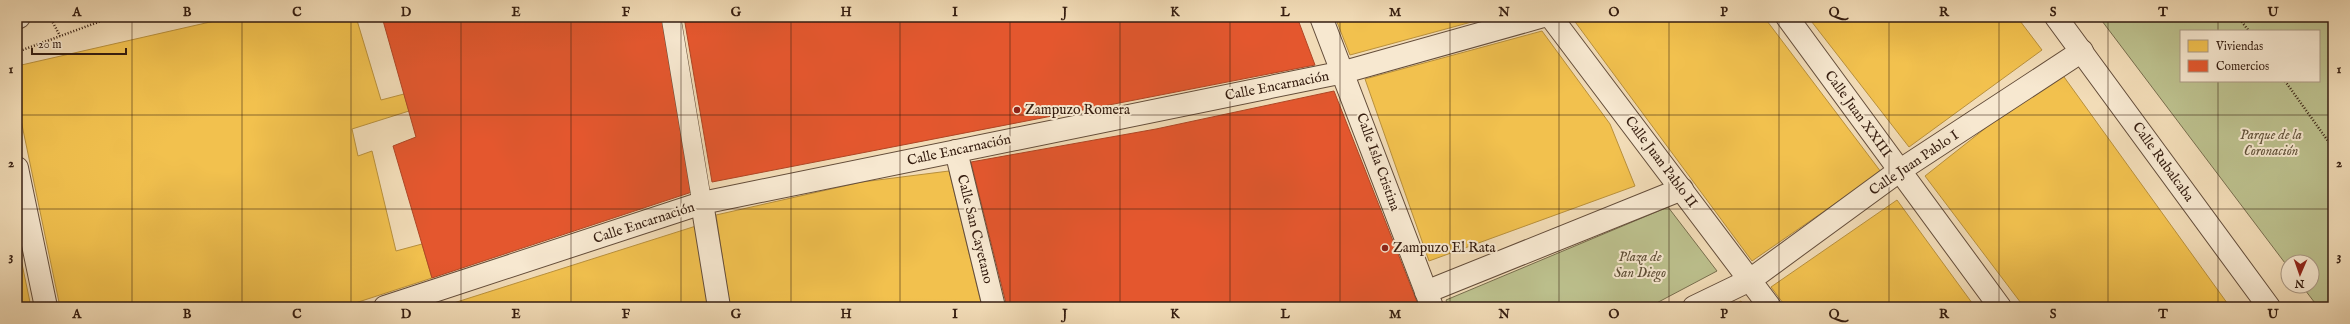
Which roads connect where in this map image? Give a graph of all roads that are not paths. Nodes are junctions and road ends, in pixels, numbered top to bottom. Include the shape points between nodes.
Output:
1 (671, 17) edge
2 (1322, 17) edge
3 (1540, 17) edge
4 (1551, 17) edge
5 (1787, 17) edge
6 (2056, 17) edge
7 (2082, 51) junction
8 (1344, 72) junction
9 (956, 151) junction
10 (17, 168) edge
11 (1899, 171) junction
12 (1682, 188) junction
13 (19, 197) edge
14 (702, 203) junction
15 (1750, 280) junction
16 (1429, 299) edge
17 (46, 307) edge
18 (385, 307) edge
19 (719, 307) edge
20 (994, 307) edge
21 (1694, 307) edge
22 (1770, 307) edge
23 (2000, 307) edge
24 (2269, 307) edge

1 - 14 street
2 - 8 street, Calle Isla Cristina
3 - 8 street, Calle Encarnación
4 - 12 street, Calle Juan Pablo II
5 - 11 street, Calle Juan XXIII
6 - 7 street, Calle Rubalcaba
7 - 11 street, Calle Juan Pablo I
7 - 24 street, Calle Rubalcaba
8 - 9 street, Calle Encarnación
8 - 16 street, Calle Isla Cristina
9 - 14 street, Calle Encarnación
9 - 20 street, Calle San Cayetano
10 - 13 street
11 - 15 street, Calle Juan Pablo I
11 - 23 street, Calle Juan XXIII
12 - 15 street, Calle Juan Pablo II
12 - 16 street
13 - 17 street
14 - 18 street, Calle Encarnación
14 - 19 street
15 - 21 street
15 - 22 street, Calle Juan Pablo II

